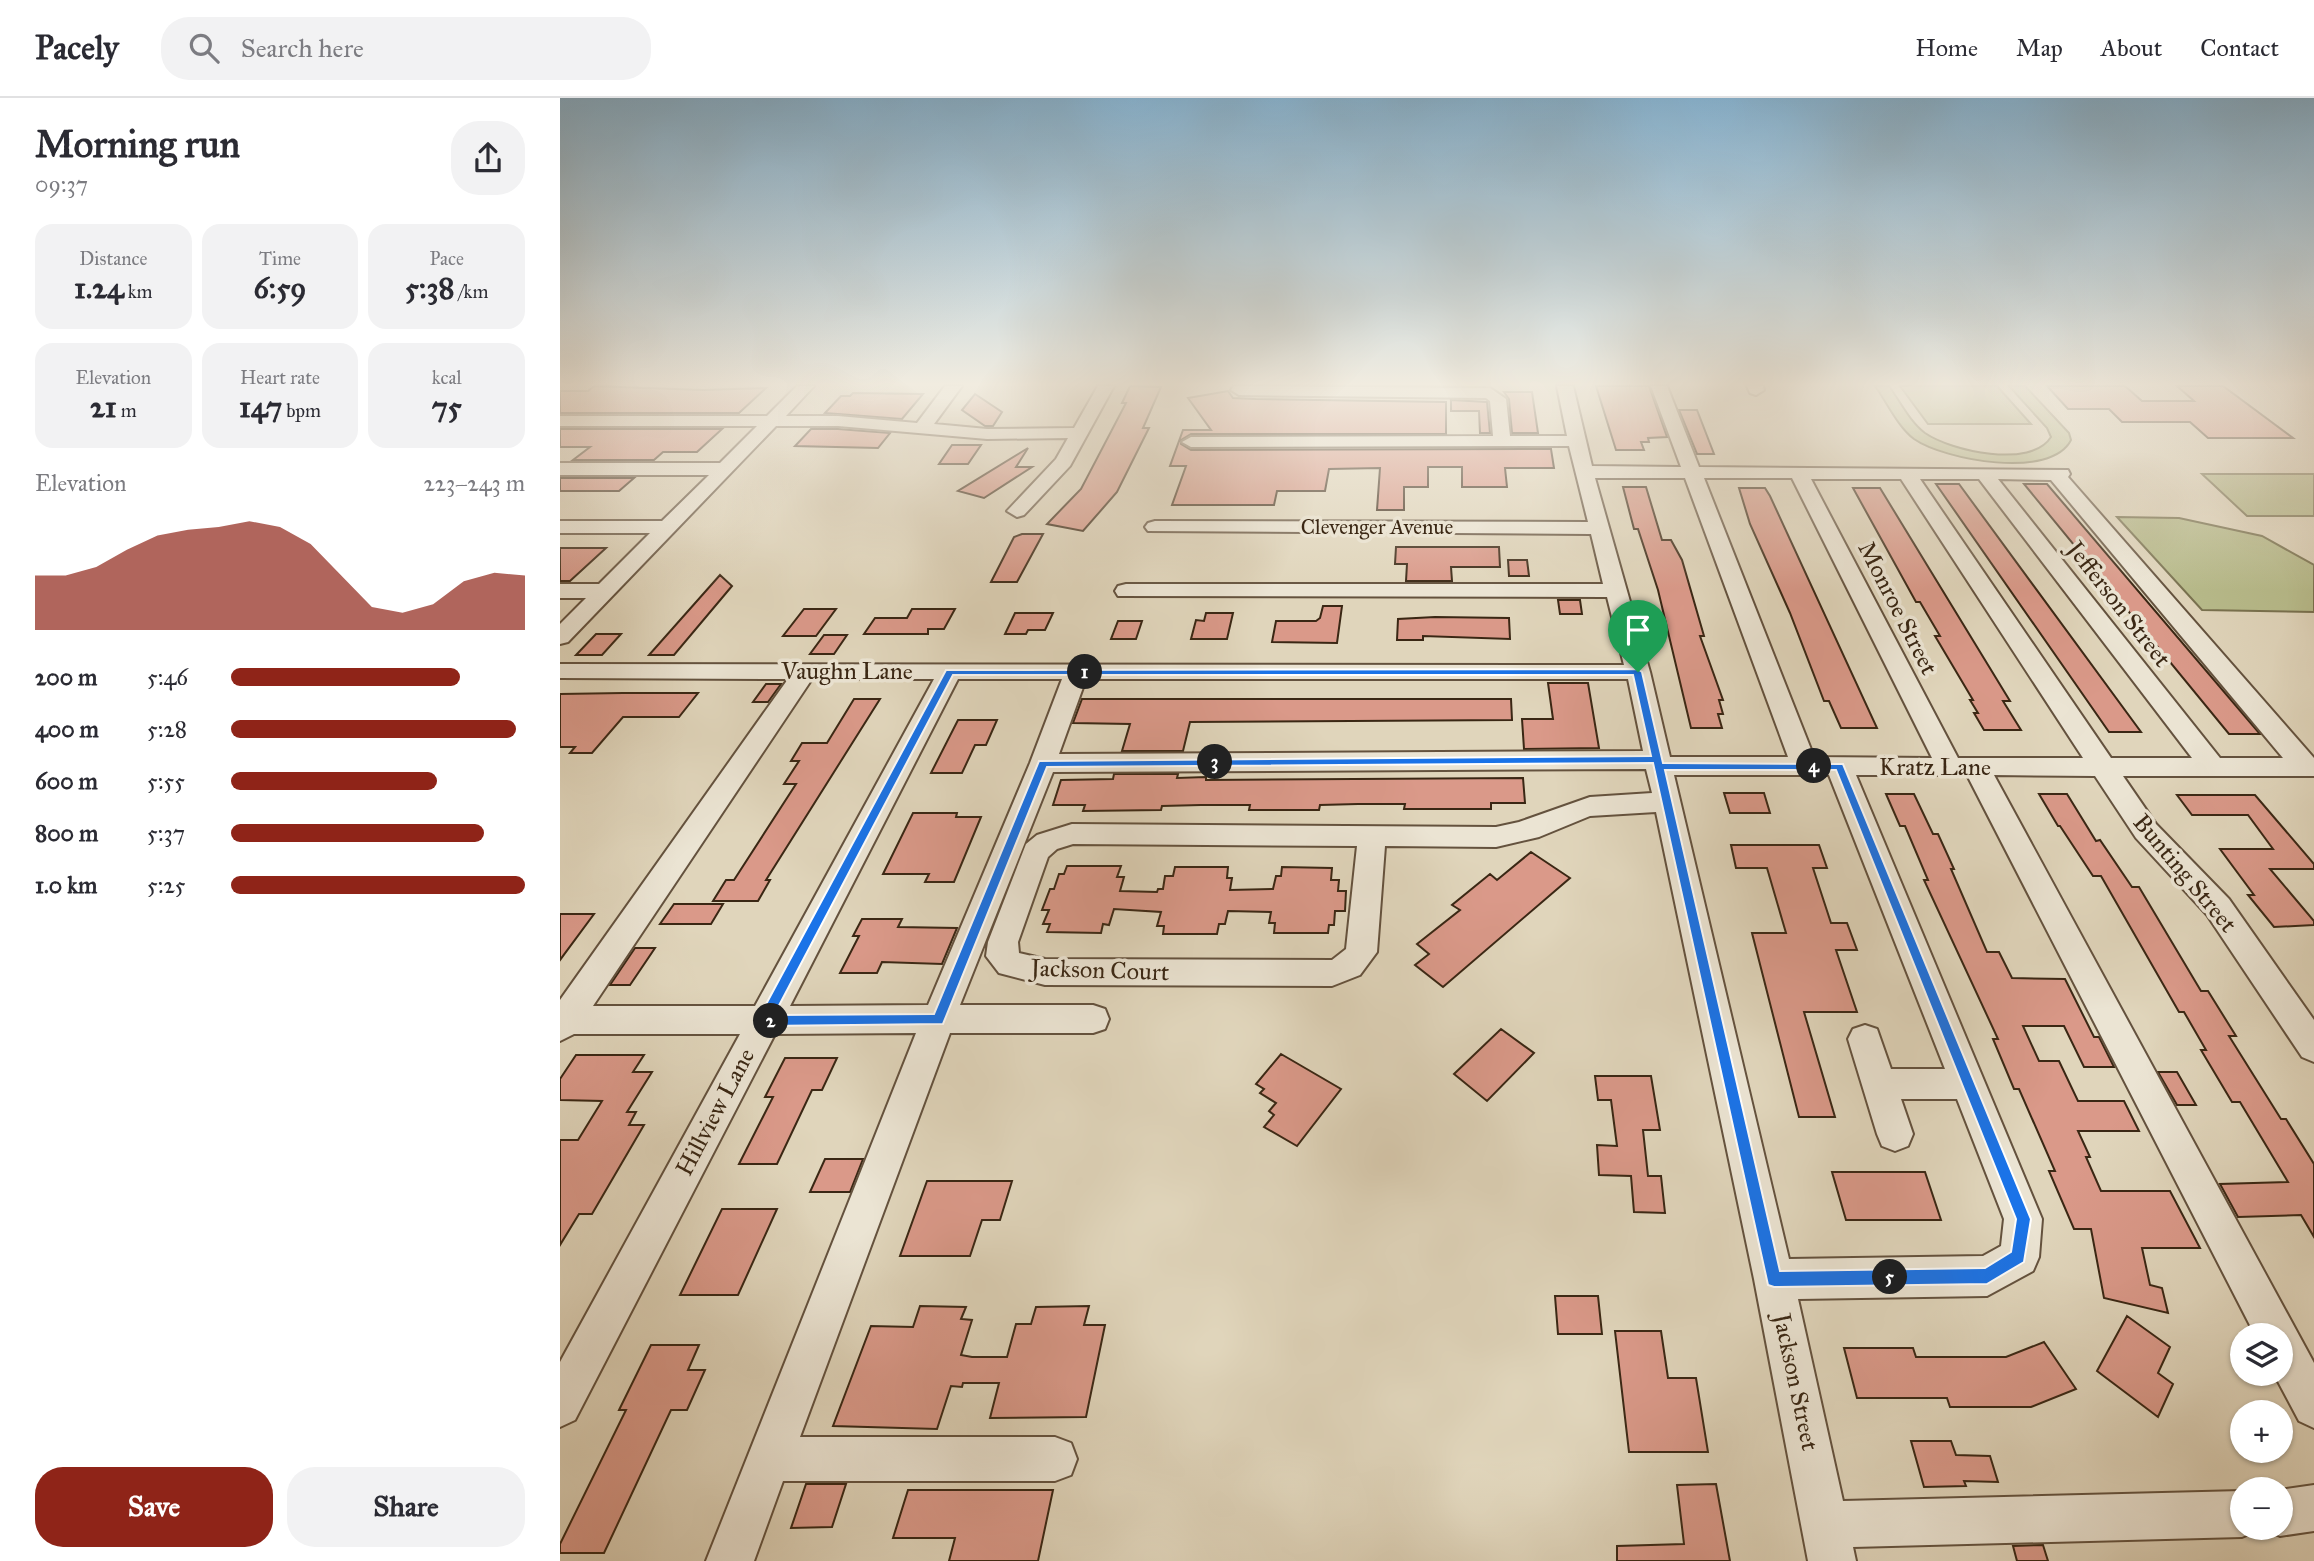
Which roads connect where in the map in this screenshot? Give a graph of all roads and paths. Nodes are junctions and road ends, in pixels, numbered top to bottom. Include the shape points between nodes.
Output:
1 (740, 454) edge
2 (1069, 454) edge
3 (1580, 454) edge
4 (1686, 454) edge
5 (560, 469) edge
6 (726, 469) junction
7 (1584, 472) junction
8 (1693, 472) junction
9 (1799, 473) junction
10 (1907, 474) junction
11 (1984, 475) junction
12 (1017, 511) dead end
13 (560, 527) edge
14 (669, 527) junction
15 (1155, 527) dead end
16 (1599, 528) junction
17 (1616, 590) junction
18 (560, 591) edge
19 (607, 591) junction
20 (1126, 591) dead end
21 (560, 638) edge
22 (560, 671) edge
23 (805, 671) junction
24 (950, 672) junction
25 (1076, 672) junction
26 (1638, 672) junction
27 (1043, 763) junction
28 (1658, 763) junction
29 (1804, 766) junction
30 (1839, 766) junction
31 (2212, 766) junction
32 (1963, 767) junction
33 (2105, 767) junction
34 (2310, 767) edge
35 (1667, 803) junction
36 (1372, 836) junction
37 (1093, 1019) dead end
38 (938, 1020) junction
39 (764, 1021) junction
40 (562, 1022) edge
41 (1865, 1039) dead end
42 (2314, 1046) edge
43 (1879, 1084) junction
44 (1969, 1084) junction
45 (1895, 1134) dead end
46 (1774, 1279) junction
47 (2270, 1323) edge
48 (2293, 1366) edge
49 (560, 1405) edge
50 (2314, 1405) edge
51 (769, 1459) junction
52 (1055, 1459) dead end
53 (2314, 1508) edge
54 (2293, 1511) edge
55 (2230, 1515) edge
56 (1829, 1543) edge
57 (730, 1561) edge

1 - 6 street
2 - 12 street
3 - 7 street, Jackson Street
4 - 8 street
5 - 6 street
6 - 14 street
7 - 8 street
7 - 16 street, Jackson Street
8 - 9 street
8 - 29 street
9 - 10 street
9 - 32 street, Monroe Street
10 - 11 street
10 - 33 street, Bunting Street
11 - 31 street, Jefferson Street
11 - 34 street via 2058,474
13 - 14 street
14 - 19 street
15 - 16 street, Clevenger Avenue
16 - 17 street, Jackson Street
17 - 20 street
17 - 26 street, Jackson Street
18 - 19 street
19 - 21 street
22 - 23 street, Vaughn Lane
23 - 24 street, Vaughn Lane
23 - 40 street
24 - 25 street, Vaughn Lane
24 - 39 street, Hillview Lane
25 - 26 street, Vaughn Lane
25 - 27 street
26 - 28 street, Jackson Street
27 - 28 street, Kratz Lane
27 - 38 street
28 - 29 street, Kratz Lane
28 - 35 street, Jackson Street
29 - 30 street, Kratz Lane
30 - 32 street, Kratz Lane
30 - 44 street
31 - 33 street, Kratz Lane
31 - 34 street, Kratz Lane
32 - 33 street, Kratz Lane
32 - 47 street, Monroe Street
33 - 42 street, Bunting Street via 2146,831 2218,907
35 - 36 street, Jackson Court via 1582,808 1518,835
35 - 46 street, Jackson Street
36 - 36 street, Jackson Court via 1058,836 1036,851 1002,956 1010,964 1045,972 1332,973 1345,969 1361,952
37 - 38 street
38 - 39 street
38 - 51 street
39 - 40 street
39 - 49 street, Hillview Lane
41 - 43 street
43 - 44 street
43 - 45 street
44 - 46 street via 2024,1219 2019,1256 1987,1276
46 - 56 street, Jackson Street
48 - 50 street
51 - 52 street
51 - 57 street
53 - 54 street
55 - 56 street

